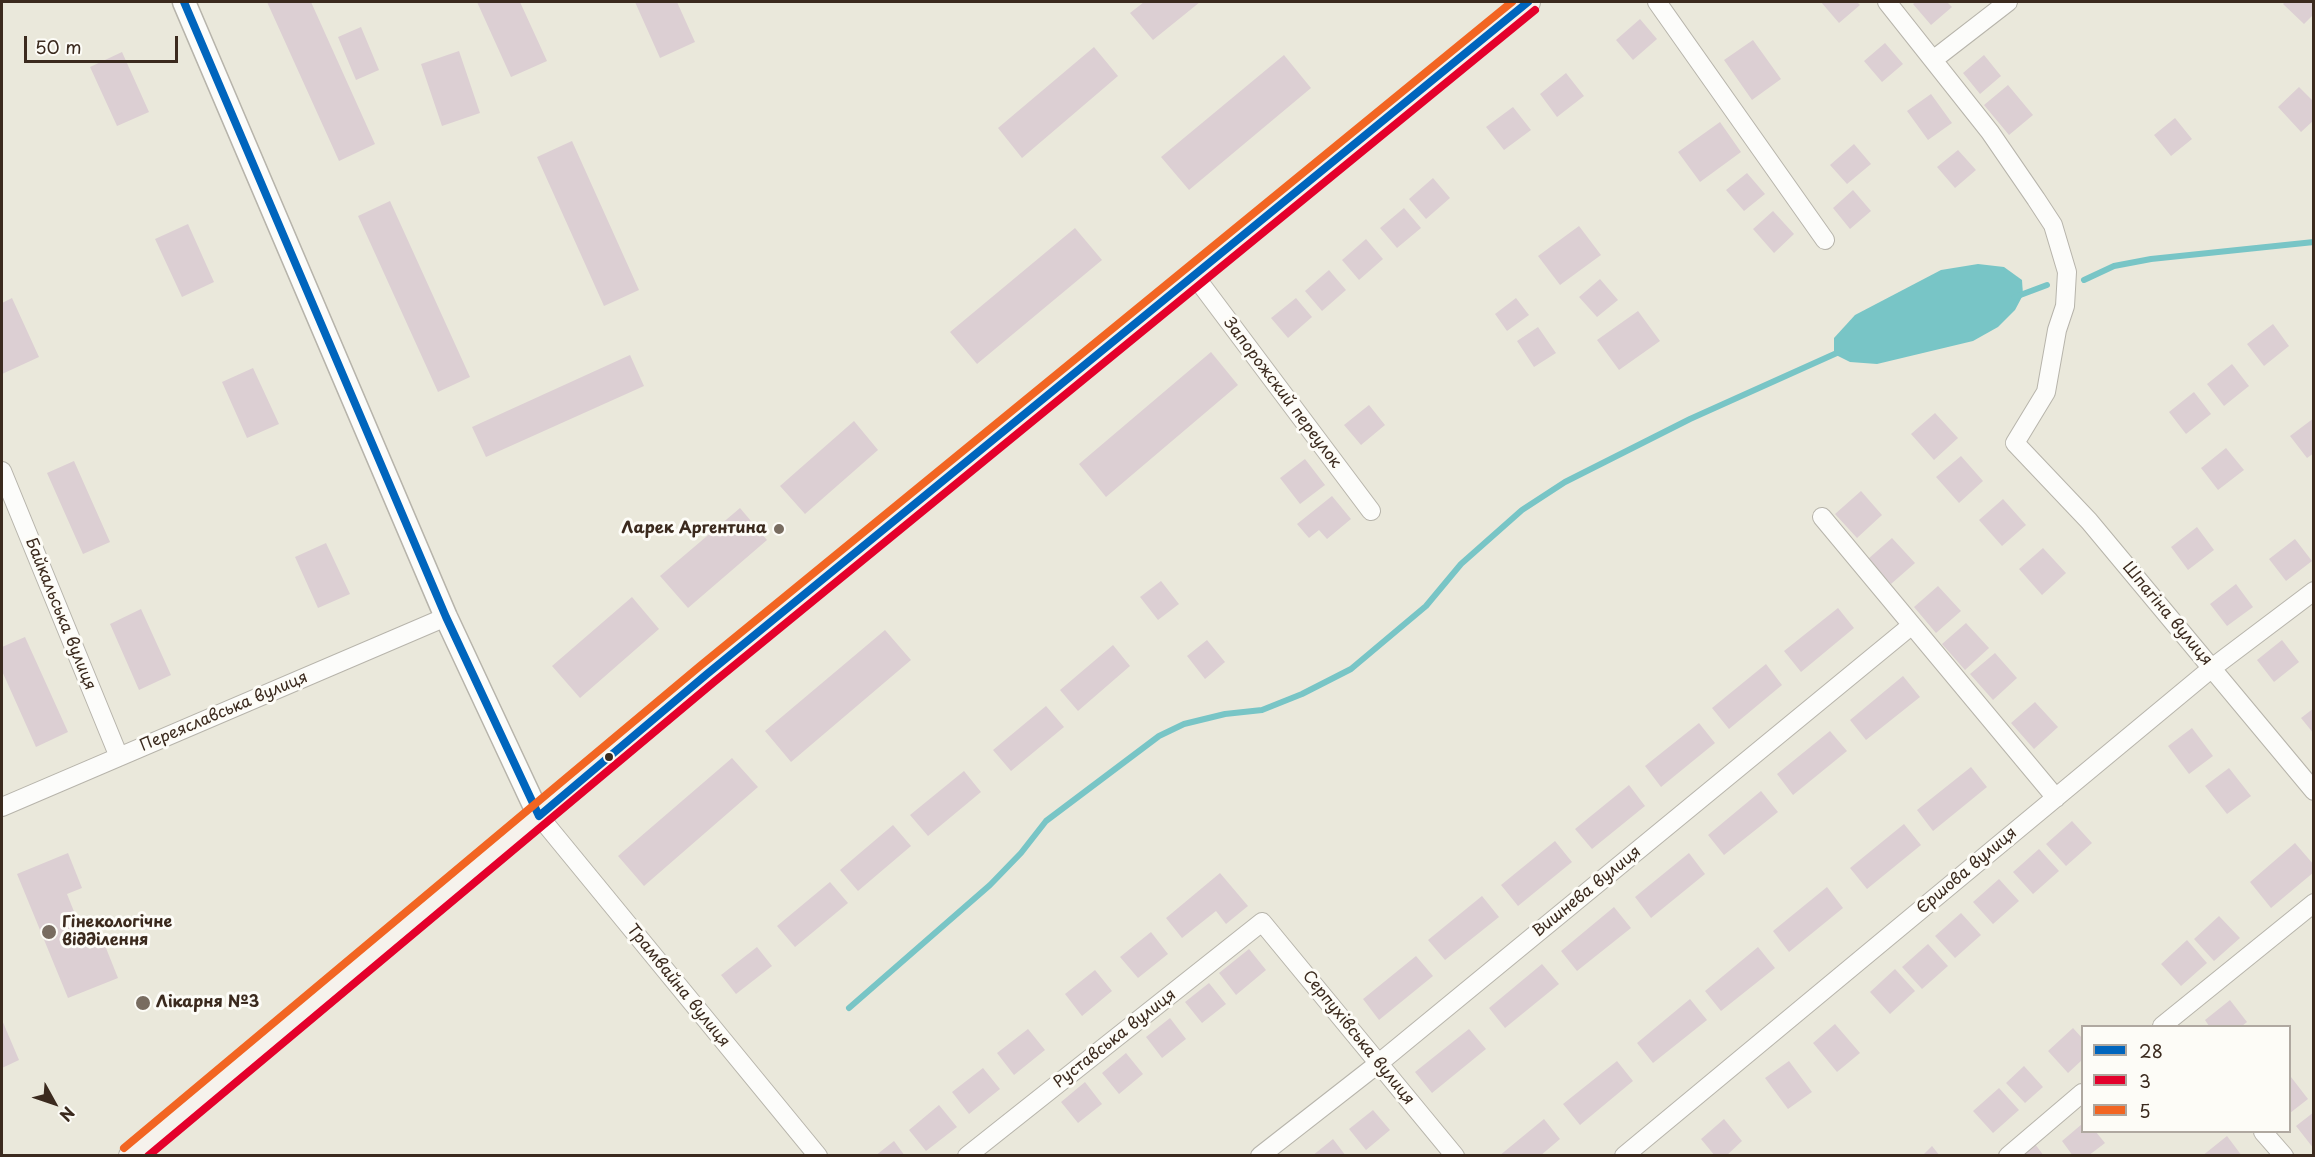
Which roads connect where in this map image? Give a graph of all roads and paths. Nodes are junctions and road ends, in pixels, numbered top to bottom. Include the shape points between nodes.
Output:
1 (184, 2) edge
2 (1528, 2) edge
3 (1657, 2) edge
4 (1887, 2) edge
5 (2008, 2) edge
6 (1933, 60) junction
7 (1825, 240) dead end
8 (1194, 275) junction
9 (2, 471) edge
10 (1371, 511) dead end
11 (1822, 517) dead end
12 (2313, 591) edge
13 (447, 617) junction
14 (1912, 625) junction
15 (2212, 668) junction
16 (119, 757) junction
17 (2313, 791) edge
18 (2056, 798) junction
19 (2, 807) edge
20 (539, 816) junction
21 (2313, 903) edge
22 (1262, 922) joint
23 (2169, 1024) edge
24 (1379, 1063) junction
25 (2081, 1094) edge
26 (2265, 1133) edge
27 (131, 1155) edge
28 (818, 1155) edge
29 (967, 1155) edge
30 (1260, 1155) edge
31 (1455, 1155) edge
32 (1624, 1155) edge
33 (2008, 1155) edge
34 (2284, 1155) edge

1 - 13 street
2 - 8 main road
3 - 7 street
4 - 6 street
5 - 6 street
6 - 15 street, Шпагіна вулиця via 1990,132 2053,225 2067,272 2065,306 2046,392 2015,443 2089,521
8 - 10 street, Запорожский переулок
8 - 20 main road
9 - 16 street, Байкальська вулиця
11 - 14 street
12 - 15 street, Єршова вулиця
13 - 16 street, Переяславська вулиця
13 - 20 street
14 - 18 street
14 - 24 street, Вишнева вулиця
15 - 17 street, Шпагіна вулиця
15 - 18 street, Єршова вулиця
16 - 19 street, Переяславська вулиця
18 - 32 street, Єршова вулиця
20 - 27 main road
20 - 28 street, Трамвайна вулиця
21 - 23 street
22 - 24 street, Серпухівська вулиця
22 - 29 street, Руставська вулиця
24 - 30 street, Вишнева вулиця
24 - 31 street, Серпухівська вулиця
25 - 33 street
26 - 34 street

